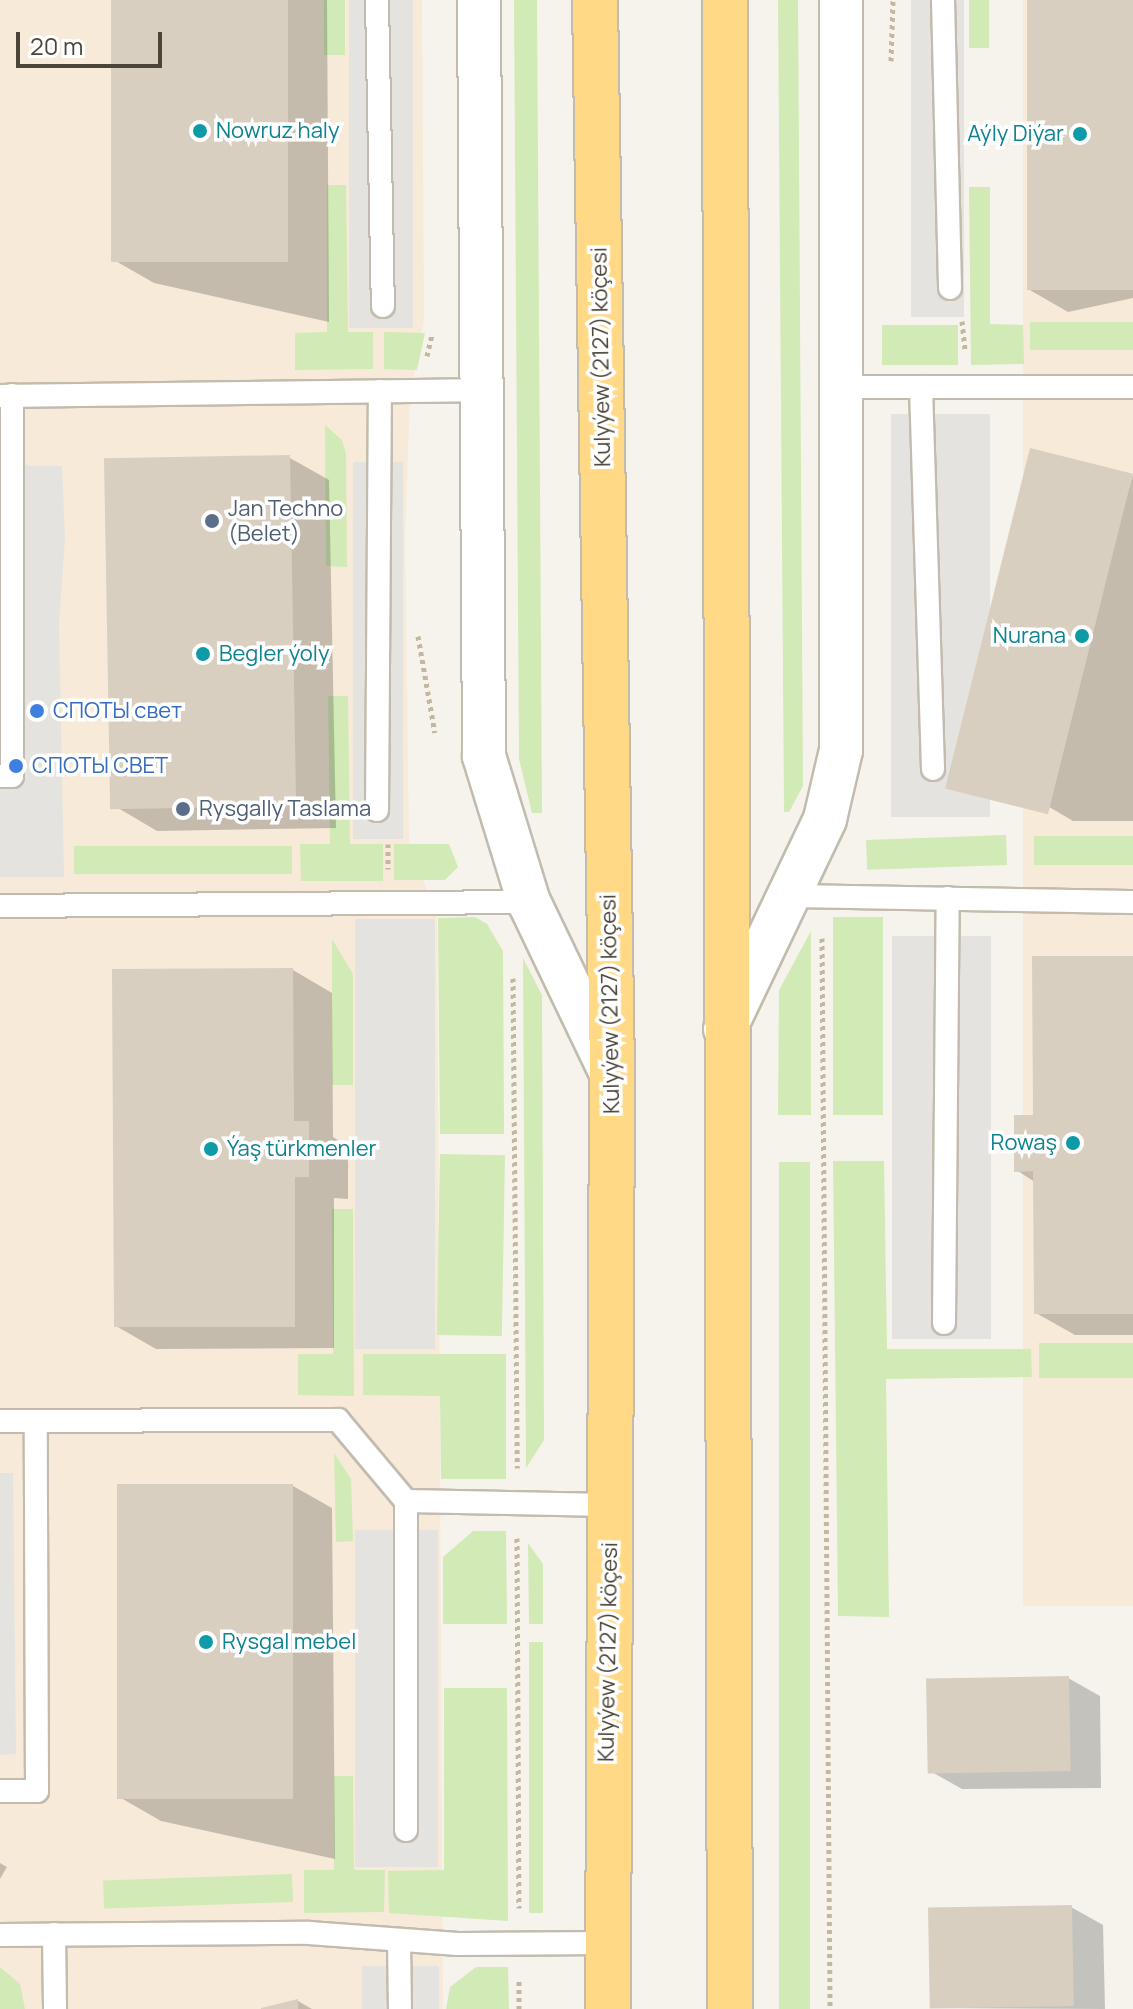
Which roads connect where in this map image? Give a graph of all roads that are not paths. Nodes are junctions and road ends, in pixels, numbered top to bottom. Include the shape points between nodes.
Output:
1 (377, 0) edge
2 (479, 0) edge
3 (595, 0) edge
4 (725, 0) edge
5 (841, 0) edge
6 (943, 0) edge
7 (950, 288) road end
8 (383, 306) dead end
9 (840, 387) junction
10 (921, 387) junction
11 (1133, 387) edge
12 (483, 390) junction
13 (380, 391) junction
14 (6, 396) edge
15 (933, 769) dead end
16 (0, 776) edge
17 (377, 810) road end
18 (808, 896) junction
19 (948, 898) junction
20 (529, 902) junction
21 (1133, 902) edge
22 (0, 906) edge
23 (725, 1029) junction
24 (612, 1075) junction
25 (944, 1323) dead end
26 (0, 1421) edge
27 (36, 1421) junction
28 (406, 1501) junction
29 (610, 1505) junction
30 (0, 1791) edge
31 (406, 1830) dead end
32 (54, 1934) junction
33 (0, 1935) edge
34 (399, 1940) junction
35 (605, 1943) junction
36 (55, 2009) edge
37 (400, 2009) edge
38 (608, 2009) edge
39 (730, 2009) edge

1 - 8 lane
2 - 12 street
3 - 24 highway, Kulyýew (2127) köçesi
4 - 23 highway
5 - 9 street
6 - 7 lane
9 - 10 lane
9 - 18 street via 841,750
10 - 11 lane
10 - 15 lane
12 - 13 lane
12 - 20 street via 484,756
13 - 14 lane
13 - 17 lane
14 - 16 lane via 12,776
18 - 19 lane
18 - 23 street
19 - 21 lane
19 - 25 lane
20 - 22 lane
20 - 24 street
23 - 39 highway
24 - 29 highway, Kulyýew (2127) köçesi
26 - 27 lane
27 - 28 lane via 338,1420
27 - 30 lane via 37,1791
28 - 29 lane
28 - 31 lane
29 - 35 highway, Kulyýew (2127) köçesi
32 - 33 lane
32 - 34 lane via 309,1933
32 - 36 lane
34 - 35 lane
34 - 37 lane
35 - 38 highway, Kulyýew (2127) köçesi

